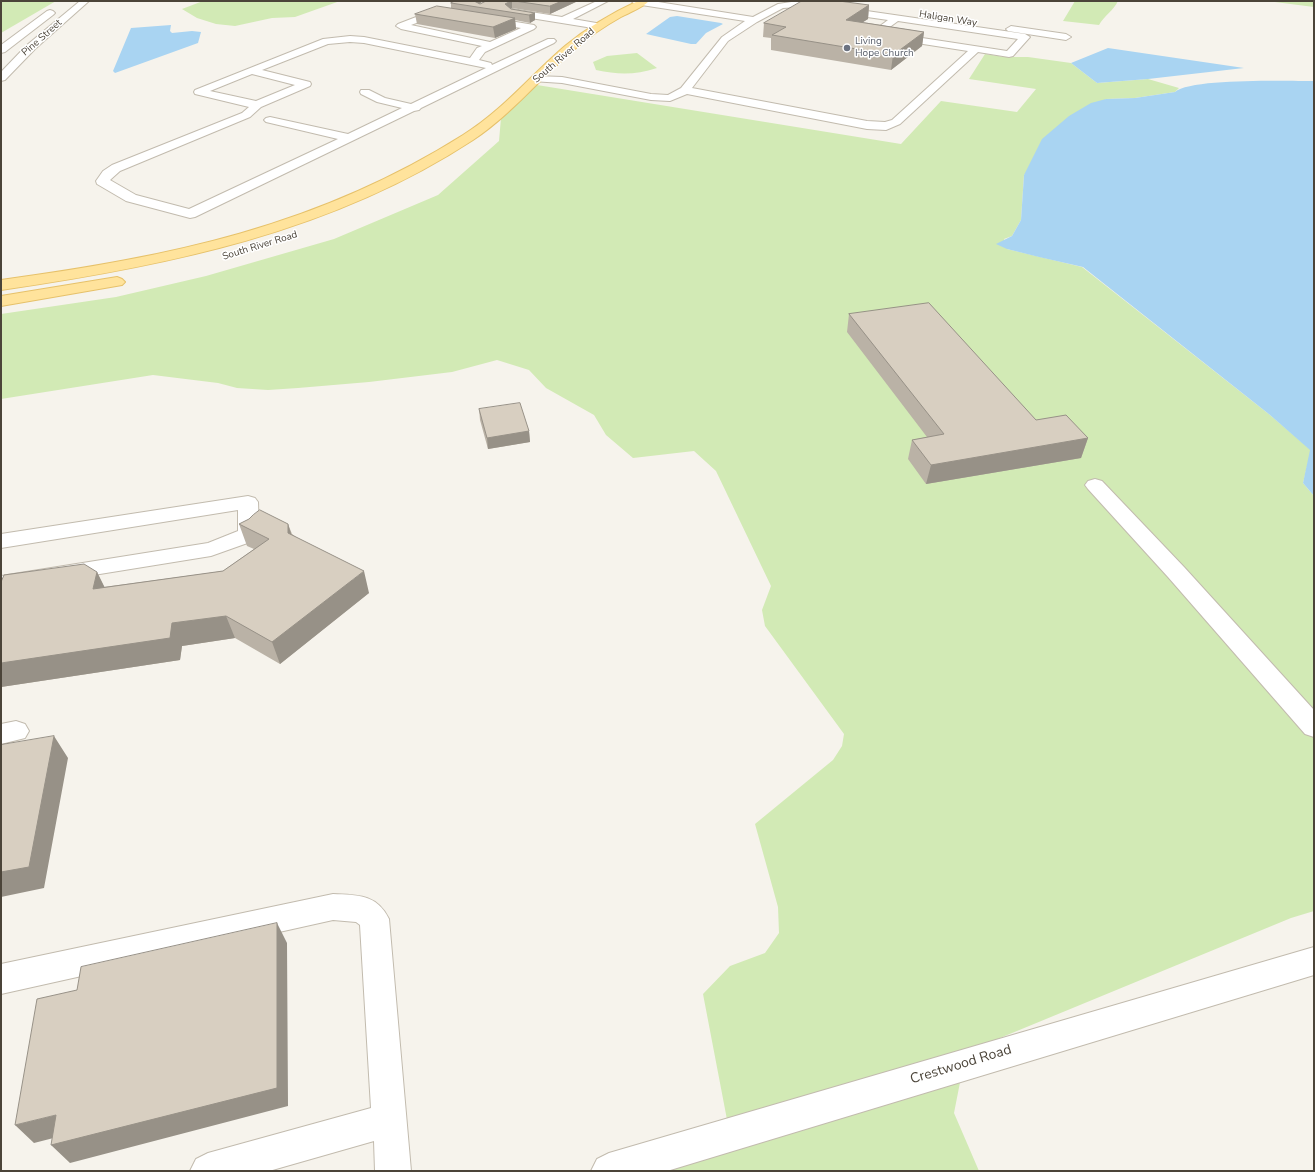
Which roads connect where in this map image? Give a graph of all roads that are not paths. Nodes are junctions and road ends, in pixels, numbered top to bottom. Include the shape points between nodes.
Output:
1 (86, 1) edge
2 (604, 1) edge
3 (641, 1) edge
4 (830, 1) edge
5 (525, 4) edge
6 (57, 8) dead end
7 (502, 10) edge
8 (517, 13) junction
9 (453, 14) edge
10 (476, 18) edge
11 (895, 18) junction
12 (564, 20) junction
13 (754, 20) junction
14 (599, 26) junction
15 (1066, 37) dead end
16 (551, 41) dead end
17 (492, 45) junction
18 (976, 49) junction
19 (1, 50) edge
20 (19, 58) junction
21 (1, 59) edge
22 (473, 62) junction
23 (499, 67) junction
24 (513, 69) dead end
25 (252, 71) junction
26 (527, 72) dead end
27 (539, 76) junction
28 (1, 78) edge
29 (685, 90) junction
30 (366, 92) dead end
31 (257, 105) junction
32 (414, 108) junction
33 (270, 120) dead end
34 (490, 121) junction
35 (351, 138) junction
36 (419, 181) dead end
37 (401, 192) dead end
38 (343, 218) dead end
39 (329, 224) dead end
40 (175, 270) dead end
41 (132, 279) dead end
42 (1, 285) edge
43 (1, 301) edge
44 (1095, 485) dead end
45 (1, 541) edge
46 (1, 583) edge
47 (1314, 727) edge
48 (1314, 961) edge
49 (1, 979) edge
50 (389, 1120) junction
51 (208, 1171) edge
52 (393, 1171) edge
53 (609, 1171) edge

1 - 20 street, Pine Street
2 - 12 street
3 - 13 street
3 - 14 main road, South River Road
4 - 15 street, Haligan Way
5 - 8 street via 527,8
6 - 19 street, Pine Street
7 - 8 street
8 - 12 street
9 - 17 street via 437,12 402,26
10 - 17 street via 531,28
11 - 13 street via 798,4 781,6
11 - 18 street via 875,34
11 - 18 street via 1025,37 1009,54
12 - 14 street
13 - 29 street via 725,40
14 - 27 main road, South River Road
16 - 23 street
17 - 22 street via 481,50
18 - 29 street via 896,122 886,126 867,126
20 - 21 street
20 - 28 street, Pine Street
22 - 23 street
22 - 25 street via 350,39 326,42
23 - 24 street
23 - 32 street
25 - 31 street via 306,84
25 - 31 street via 199,92
26 - 27 street
27 - 29 street via 664,99
27 - 34 main road, South River Road
30 - 32 street via 381,100
31 - 35 street via 246,115 116,168 102,182 132,198 190,214
32 - 35 street
33 - 35 street
34 - 36 main road, South River Road via 474,140 449,162
34 - 42 main road, South River Road via 470,137 392,182 332,209 263,233 172,257
37 - 38 main road
39 - 40 main road, South River Road via 266,245
41 - 43 main road
44 - 47 street
45 - 46 street via 248,502 249,534 211,549
48 - 53 street, Crestwood Road
49 - 50 street via 333,907 362,909 374,919
50 - 51 street
50 - 52 street

